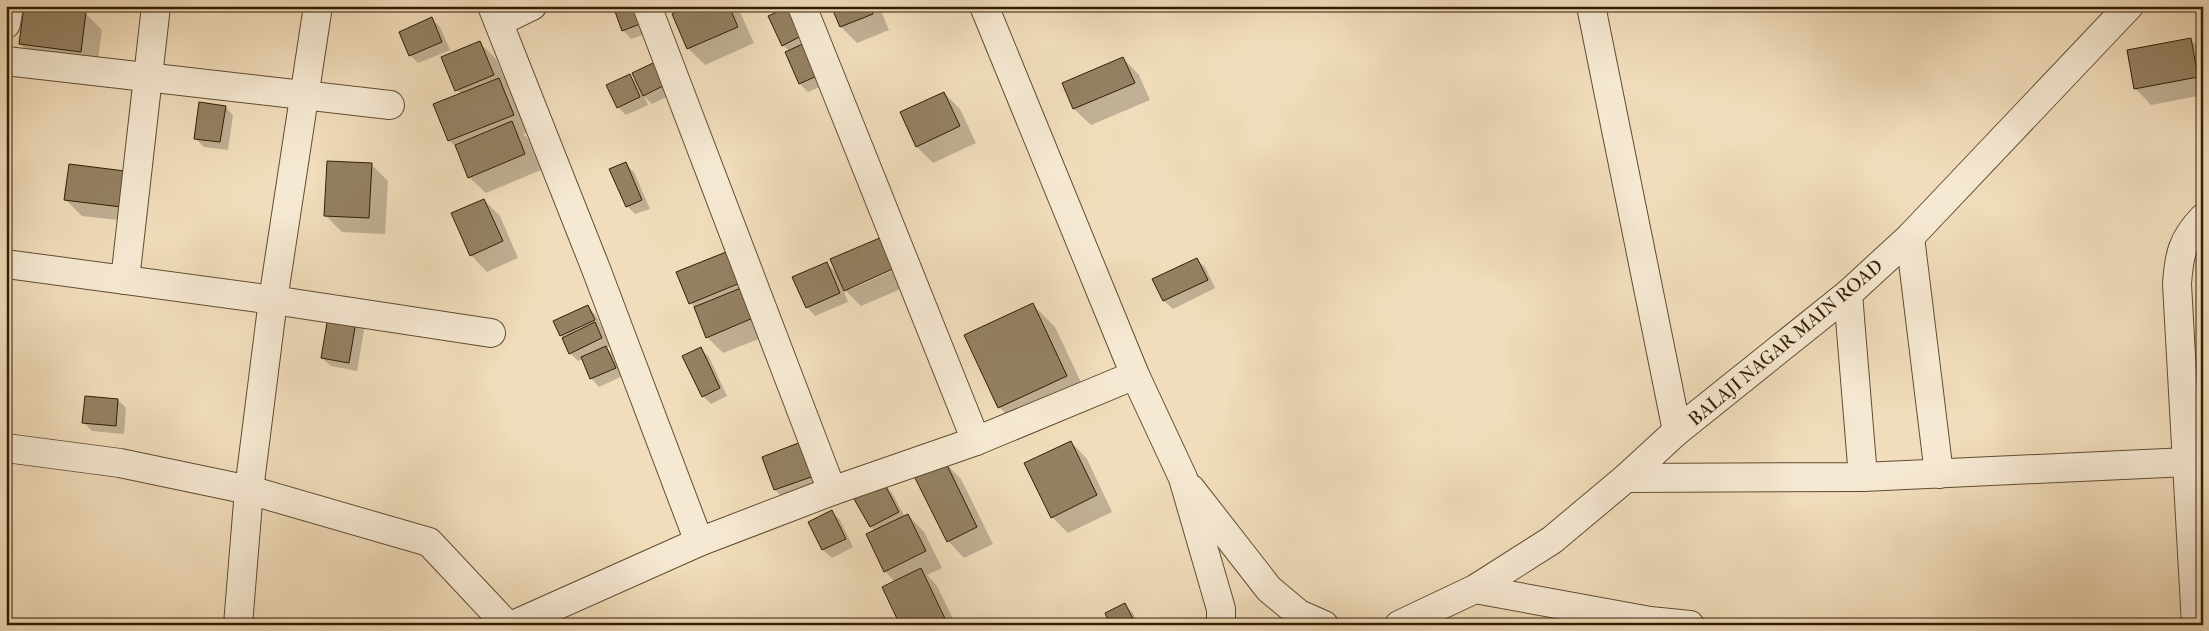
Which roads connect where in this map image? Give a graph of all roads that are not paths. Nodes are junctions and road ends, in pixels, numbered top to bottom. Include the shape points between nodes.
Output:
1 (9, 6) edge
2 (156, 6) edge
3 (318, 6) edge
4 (532, 6) edge
5 (647, 6) edge
6 (802, 6) edge
7 (984, 6) edge
8 (1590, 6) edge
9 (2129, 6) edge
10 (496, 14) edge
11 (6, 24) edge
12 (6, 60) edge
13 (147, 77) junction
14 (306, 95) junction
15 (390, 105) dead end
16 (2203, 218) edge
17 (1910, 237) junction
18 (6, 264) edge
19 (125, 280) junction
20 (1848, 294) junction
21 (273, 300) junction
22 (491, 333) dead end
23 (1135, 375) junction
24 (1677, 431) junction
25 (976, 441) junction
26 (6, 449) edge
27 (2187, 462) junction
28 (1939, 474) junction
29 (1863, 477) junction
30 (1183, 478) junction
31 (1626, 478) junction
32 (249, 490) junction
33 (832, 491) junction
34 (699, 542) junction
35 (1475, 589) junction
36 (238, 625) edge
37 (507, 625) edge
38 (513, 625) edge
39 (1221, 625) edge
40 (1324, 625) edge
41 (1400, 625) edge
42 (1690, 625) edge
43 (2196, 625) edge

1 - 11 street
2 - 13 street
3 - 14 street
4 - 10 street
5 - 33 street
6 - 25 street
7 - 23 street
8 - 24 street
9 - 17 street, BALAJI NAGAR MAIN ROAD
10 - 34 street via 593,259
12 - 13 street
13 - 14 street
13 - 19 street
14 - 15 street
14 - 21 street
16 - 27 street via 2189,233 2179,261 2177,284
17 - 20 street, BALAJI NAGAR MAIN ROAD
17 - 28 street
18 - 19 street
19 - 21 street
20 - 24 street, BALAJI NAGAR MAIN ROAD
20 - 29 street
21 - 22 street
21 - 32 street
23 - 25 street
23 - 30 street
24 - 31 street, BALAJI NAGAR MAIN ROAD
25 - 33 street
26 - 32 street via 120,463
27 - 28 street
27 - 43 street
28 - 29 street
29 - 31 street
30 - 39 street via 1221,609
30 - 40 street via 1269,589 1299,614
31 - 35 street, BALAJI NAGAR MAIN ROAD via 1552,540
32 - 36 street
32 - 37 street via 429,542
33 - 34 street
34 - 38 street
35 - 41 street, BALAJI NAGAR MAIN ROAD
35 - 42 street via 1650,621

